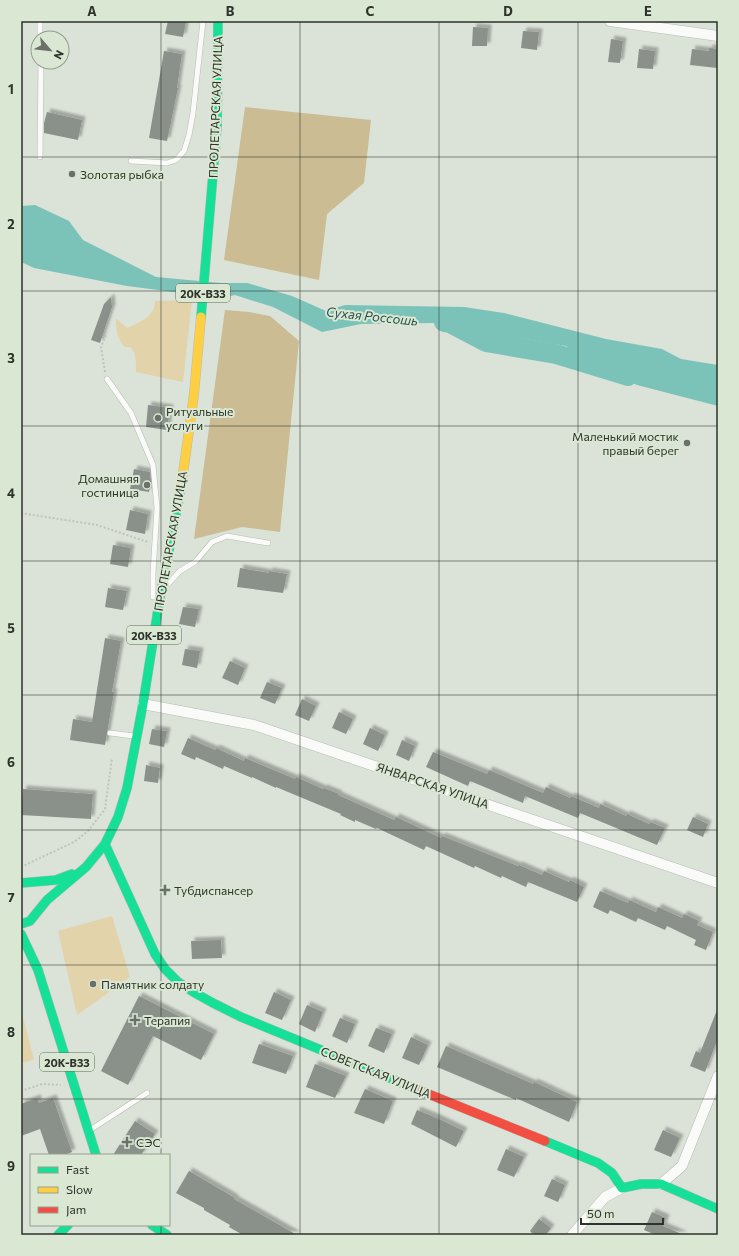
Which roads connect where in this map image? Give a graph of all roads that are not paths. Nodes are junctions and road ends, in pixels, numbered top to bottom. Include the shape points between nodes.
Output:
1 (203, 21) edge
2 (218, 21) edge
3 (610, 21) edge
4 (718, 36) edge
5 (41, 70) edge
6 (40, 157) dead end
7 (131, 161) dead end
8 (107, 379) road end
9 (268, 542) dead end
10 (161, 591) junction
11 (154, 632) junction
12 (143, 704) junction
13 (110, 733) dead end
14 (137, 736) junction
15 (105, 844) junction
16 (86, 867) junction
17 (21, 882) edge
18 (718, 883) edge
19 (36, 915) junction
20 (21, 924) edge
21 (21, 934) edge
22 (38, 970) junction
23 (718, 1076) edge
24 (147, 1093) dead end
25 (89, 1130) junction
26 (96, 1154) edge
27 (661, 1184) junction
28 (622, 1188) junction
29 (718, 1209) edge
30 (67, 1226) edge
31 (154, 1226) edge
32 (58, 1235) edge
33 (167, 1235) edge
34 (572, 1235) edge

1 - 7 lane via 193,113 184,151 176,160 167,163
2 - 10 main road, ПРОЛЕТАРСКАЯ УЛИЦА / 20К-В33 via 217,126 194,394 182,480
3 - 4 street
5 - 6 lane
8 - 11 lane via 131,413 153,465 157,508 153,573
9 - 10 lane via 227,536 212,542 195,562 180,571
10 - 11 main road, ПРОЛЕТАРСКАЯ УЛИЦА / 20К-В33
11 - 12 main road, ПРОЛЕТАРСКАЯ УЛИЦА / 20К-В33
12 - 14 main road, ПРОЛЕТАРСКАЯ УЛИЦА / 20К-В33
12 - 18 street, ЯНВАРСКАЯ УЛИЦА via 254,725
13 - 14 lane
14 - 15 main road, ПРОЛЕТАРСКАЯ УЛИЦА / 20К-В33 via 118,817
15 - 16 main road, ПРОЛЕТАРСКАЯ УЛИЦА / 20К-В33
15 - 28 main road, СОВЕТСКАЯ УЛИЦА via 151,948 169,974 186,988 241,1017 598,1163 612,1173
16 - 17 main road, 20К-В33 via 56,880
16 - 19 main road, 20К-В33 via 47,900
17 - 19 main road, 20К-В33 via 32,887 37,894 39,908
19 - 20 main road, 20К-В33 via 30,921
19 - 22 main road, 20К-В33 via 33,933
21 - 22 main road, 20К-В33
22 - 25 main road, 20К-В33
23 - 27 street via 682,1166
24 - 25 lane
25 - 26 main road, 20К-В33
27 - 28 main road via 641,1184
27 - 29 main road
28 - 34 street via 605,1197
30 - 32 main road
31 - 33 main road

